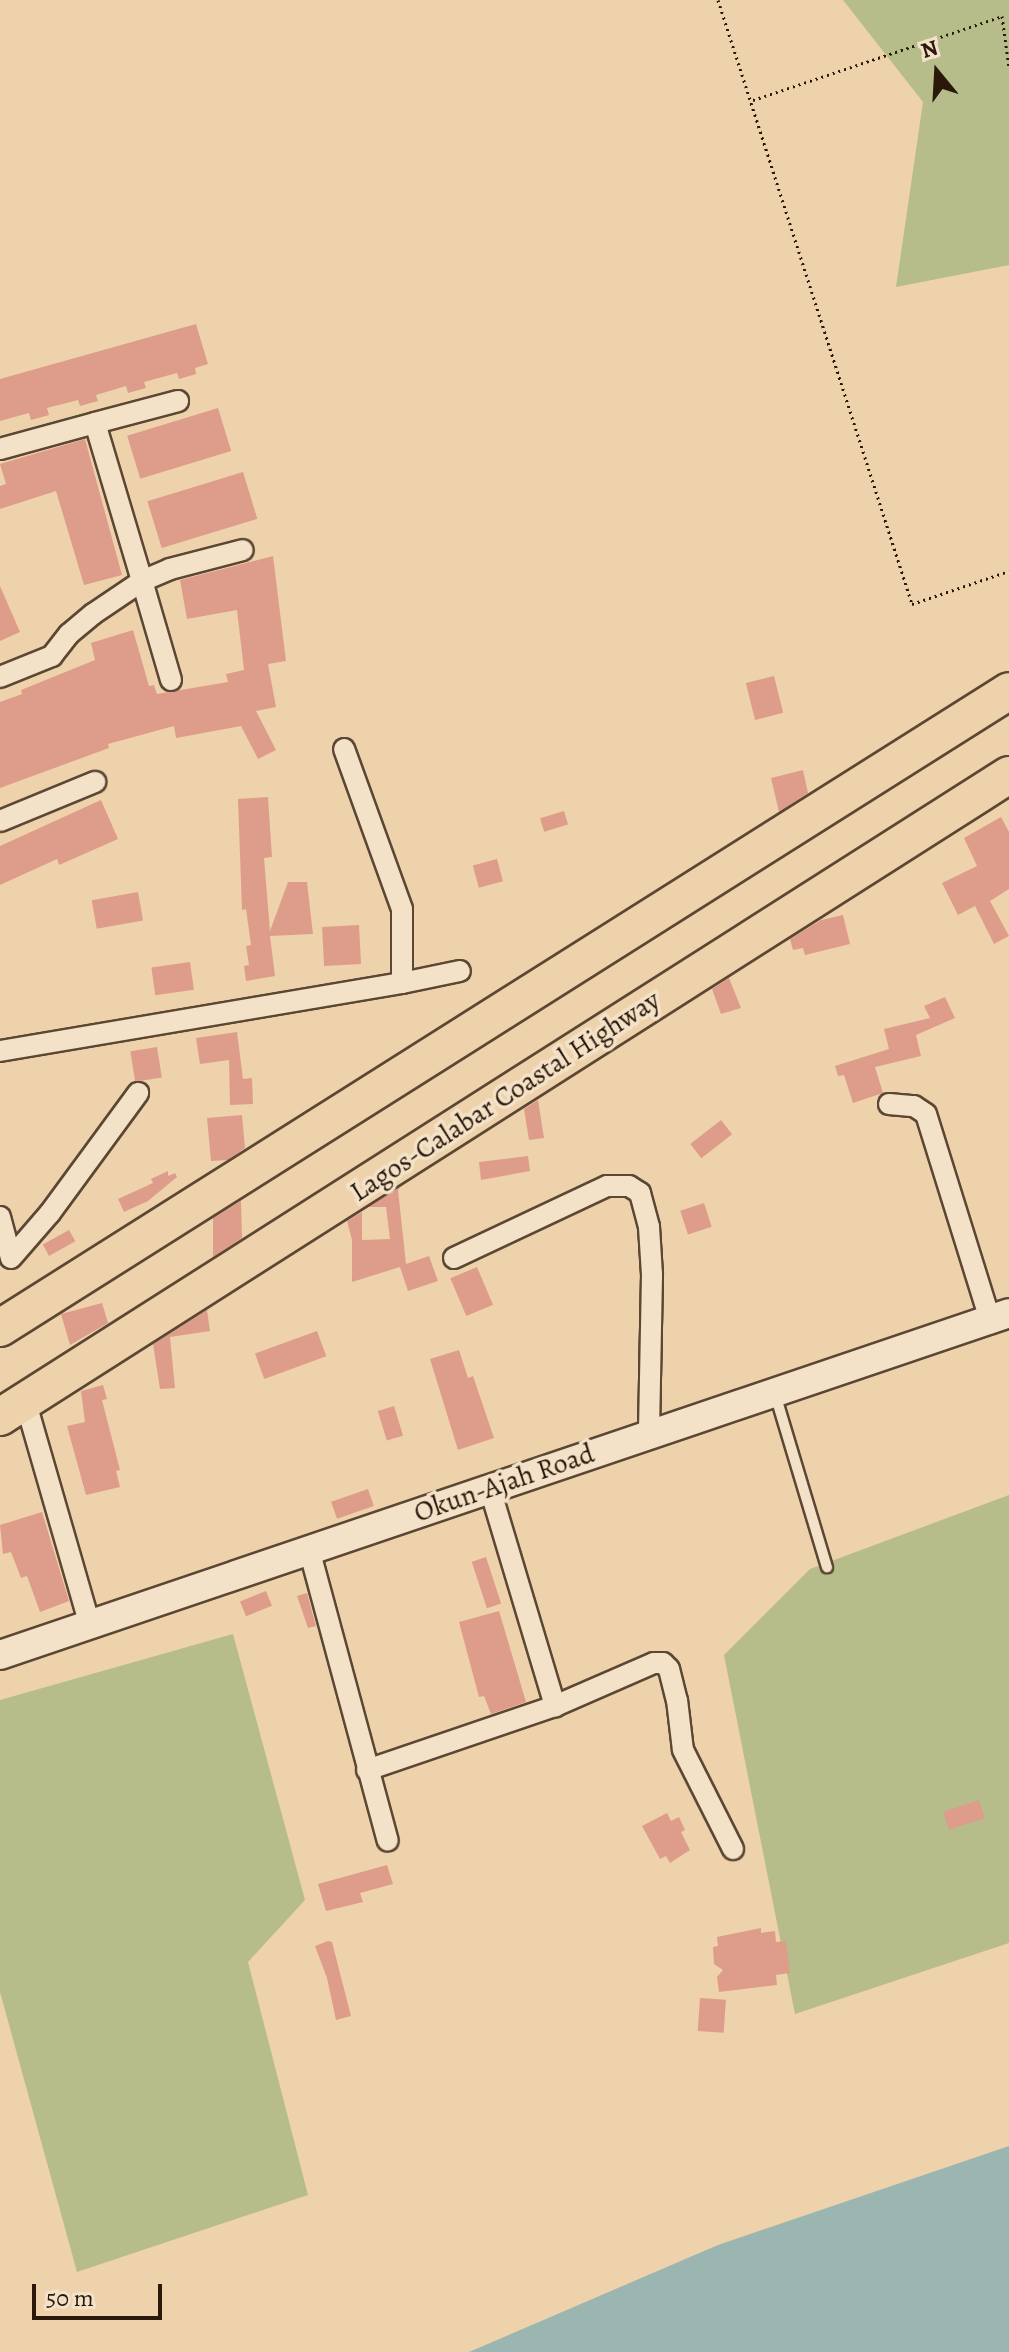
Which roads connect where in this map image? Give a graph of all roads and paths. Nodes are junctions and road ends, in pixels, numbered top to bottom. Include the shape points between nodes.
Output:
1 (718, 0) edge
2 (1009, 68) edge
3 (753, 100) junction
4 (178, 401) dead end
5 (95, 423) junction
6 (0, 449) edge
7 (243, 550) dead end
8 (1009, 571) edge
9 (142, 581) junction
10 (0, 677) edge
11 (171, 680) dead end
12 (1009, 691) edge
13 (344, 749) dead end
14 (1009, 775) edge
15 (95, 782) dead end
16 (0, 821) edge
17 (460, 971) dead end
18 (402, 983) junction
19 (0, 1051) edge
20 (138, 1093) dead end
21 (889, 1104) dead end
22 (0, 1217) edge
23 (454, 1258) dead end
24 (999, 1316) edge
25 (0, 1328) edge
26 (775, 1392) junction
27 (15, 1416) edge
28 (649, 1435) junction
29 (490, 1489) junction
30 (309, 1549) junction
31 (827, 1567) dead end
32 (90, 1626) junction
33 (0, 1655) edge
34 (555, 1706) junction
35 (367, 1770) junction
36 (388, 1841) dead end
37 (733, 1849) dead end

1 - 3 path
2 - 3 path via 1002,16
3 - 8 path via 912,604
4 - 5 street
5 - 6 street
5 - 9 street
7 - 9 street
9 - 10 street via 69,634 52,656
9 - 11 street
12 - 25 highway
13 - 18 street via 402,909
14 - 27 highway, Lagos-Calabar Coastal Highway
15 - 16 street
17 - 18 street
18 - 19 street
20 - 22 street via 11,1258
21 - 24 street via 914,1106 926,1114
23 - 28 street via 607,1186 629,1186 640,1193 652,1275
24 - 26 street, Okun-Ajah Road
26 - 28 street, Okun-Ajah Road
26 - 31 lane
27 - 32 street
28 - 29 street, Okun-Ajah Road
29 - 30 street, Okun-Ajah Road
29 - 34 street
30 - 32 street, Okun-Ajah Road
30 - 35 street
32 - 33 street, Okun-Ajah Road
34 - 35 street
34 - 37 street via 663,1663 677,1700 683,1750
35 - 36 street

